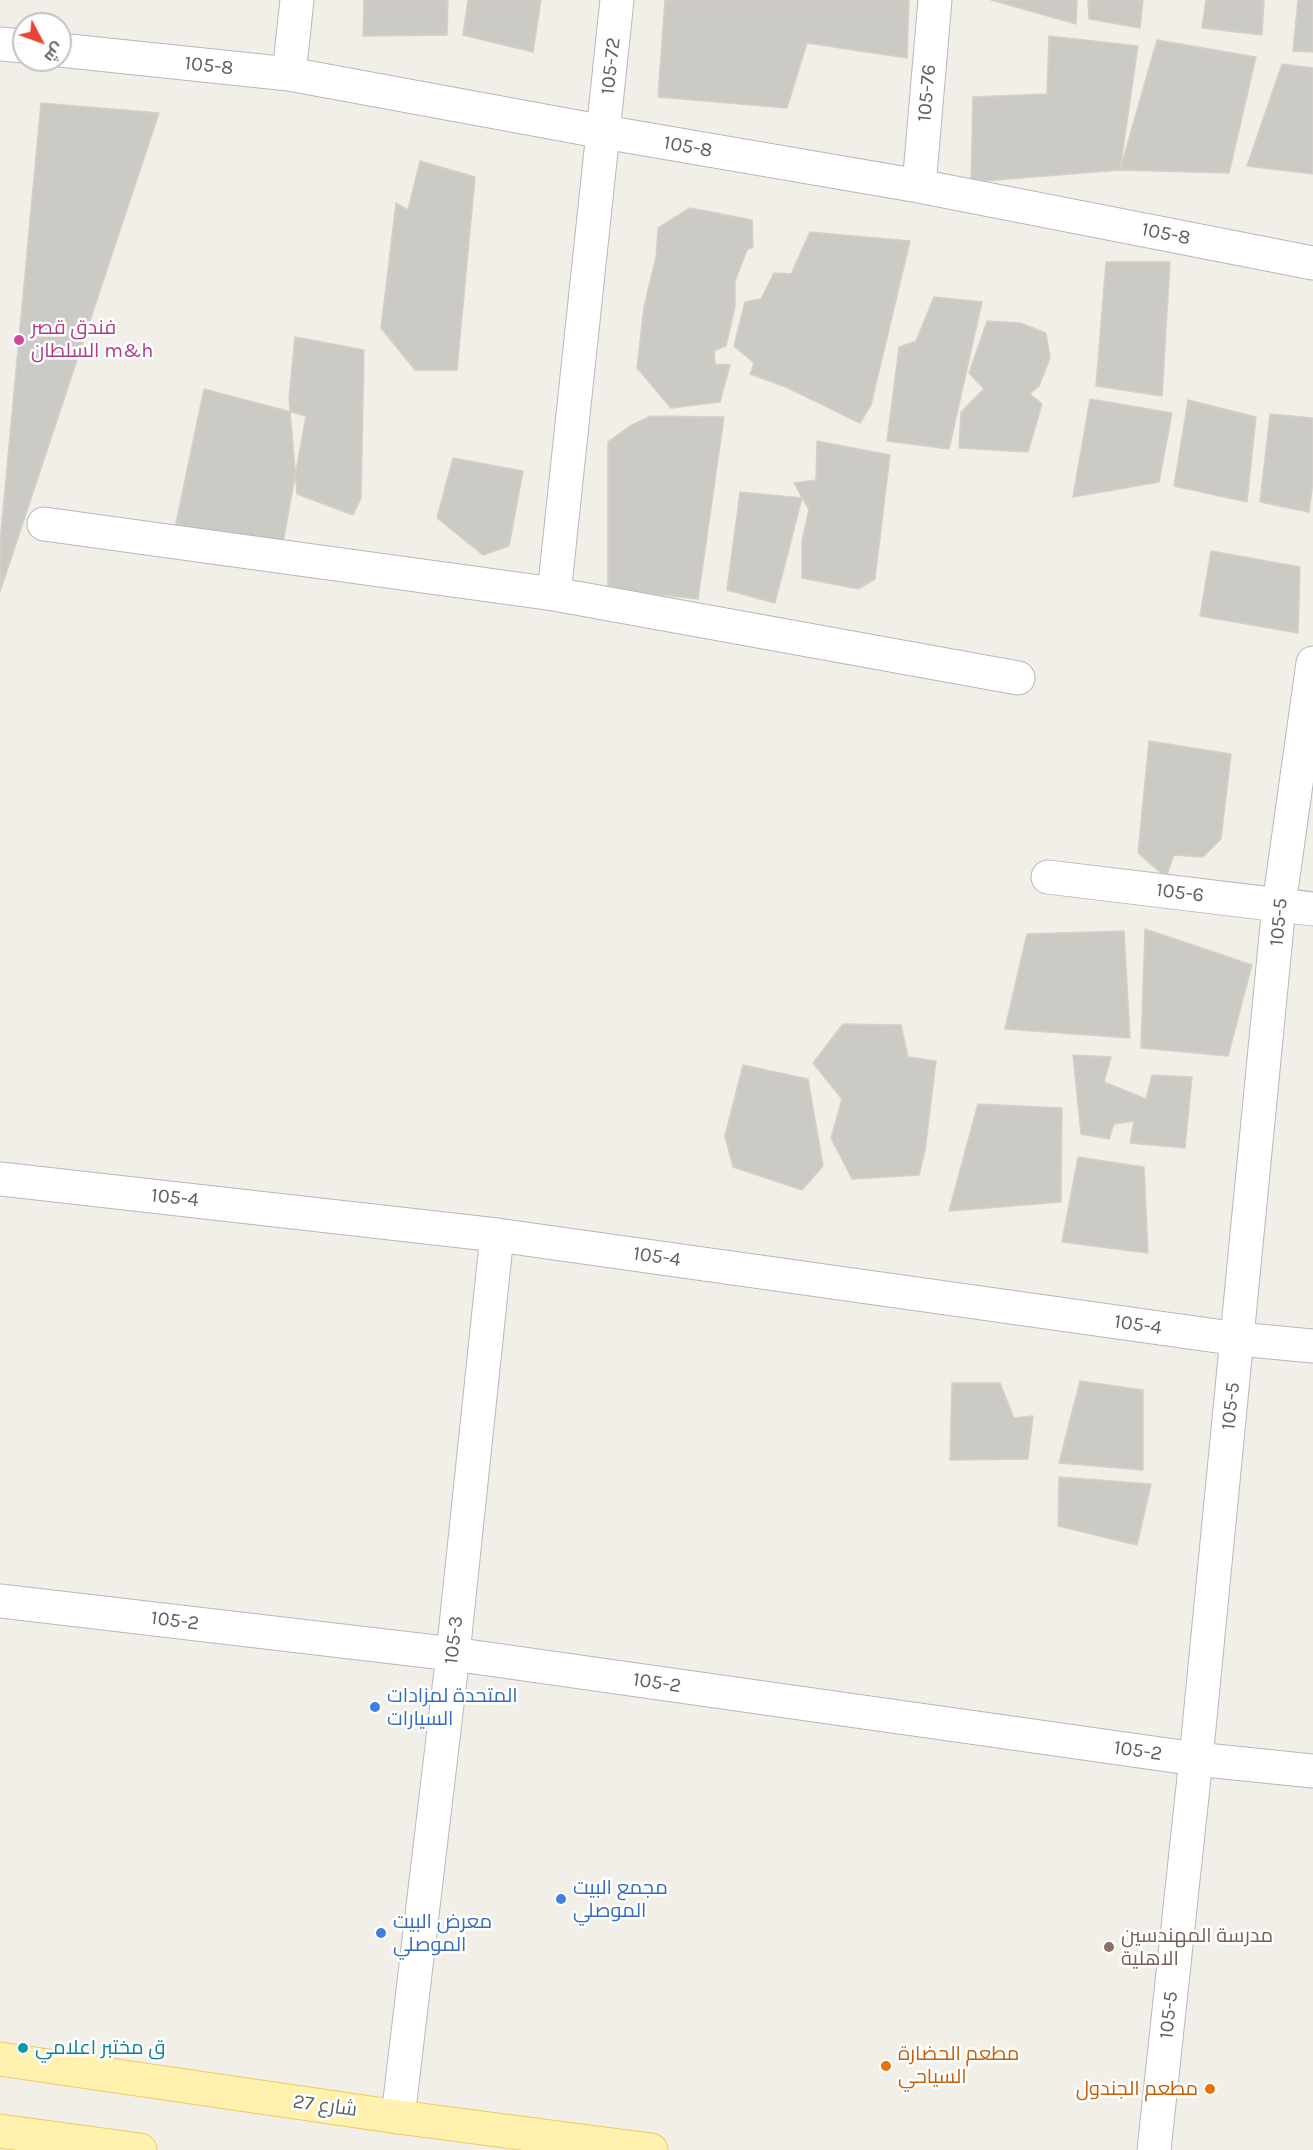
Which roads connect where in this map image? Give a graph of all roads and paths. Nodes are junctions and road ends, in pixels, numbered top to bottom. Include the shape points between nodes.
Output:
1 (297, 0) edge
2 (617, 0) edge
3 (935, 0) edge
4 (72, 51) edge
5 (289, 74) junction
6 (604, 132) junction
7 (919, 186) junction
8 (1313, 262) edge
9 (44, 524) dead end
10 (554, 594) junction
11 (1313, 663) edge
12 (1018, 678) dead end
13 (1048, 877) dead end
14 (1280, 905) junction
15 (1313, 909) edge
16 (0, 1179) edge
17 (496, 1235) junction
18 (1238, 1339) junction
19 (1313, 1346) edge
20 (0, 1601) edge
21 (453, 1654) junction
22 (1196, 1759) junction
23 (1313, 1771) edge
24 (0, 2059) edge
25 (398, 2117) junction
26 (0, 2131) edge
27 (140, 2150) edge
28 (651, 2150) edge
29 (1154, 2150) edge

1 - 5 street
2 - 6 street, 105-72
3 - 7 street, 105-76
4 - 5 street, 105-8
5 - 6 street, 105-8
6 - 7 street, 105-8
6 - 10 street, 105-72
7 - 8 street, 105-8
9 - 10 street
10 - 12 street
11 - 14 street, 105-5
13 - 14 street, 105-6
14 - 15 street, 105-6
14 - 18 street, 105-5
16 - 17 street, 105-4
17 - 18 street, 105-4
17 - 21 street, 105-3
18 - 19 street, 105-4
18 - 22 street, 105-5
20 - 21 street, 105-2
21 - 22 street, 105-2
21 - 25 street, 105-3
22 - 23 street, 105-2
22 - 29 street, 105-5
24 - 25 main road, شارع 27
25 - 28 main road, شارع 27
26 - 27 main road

